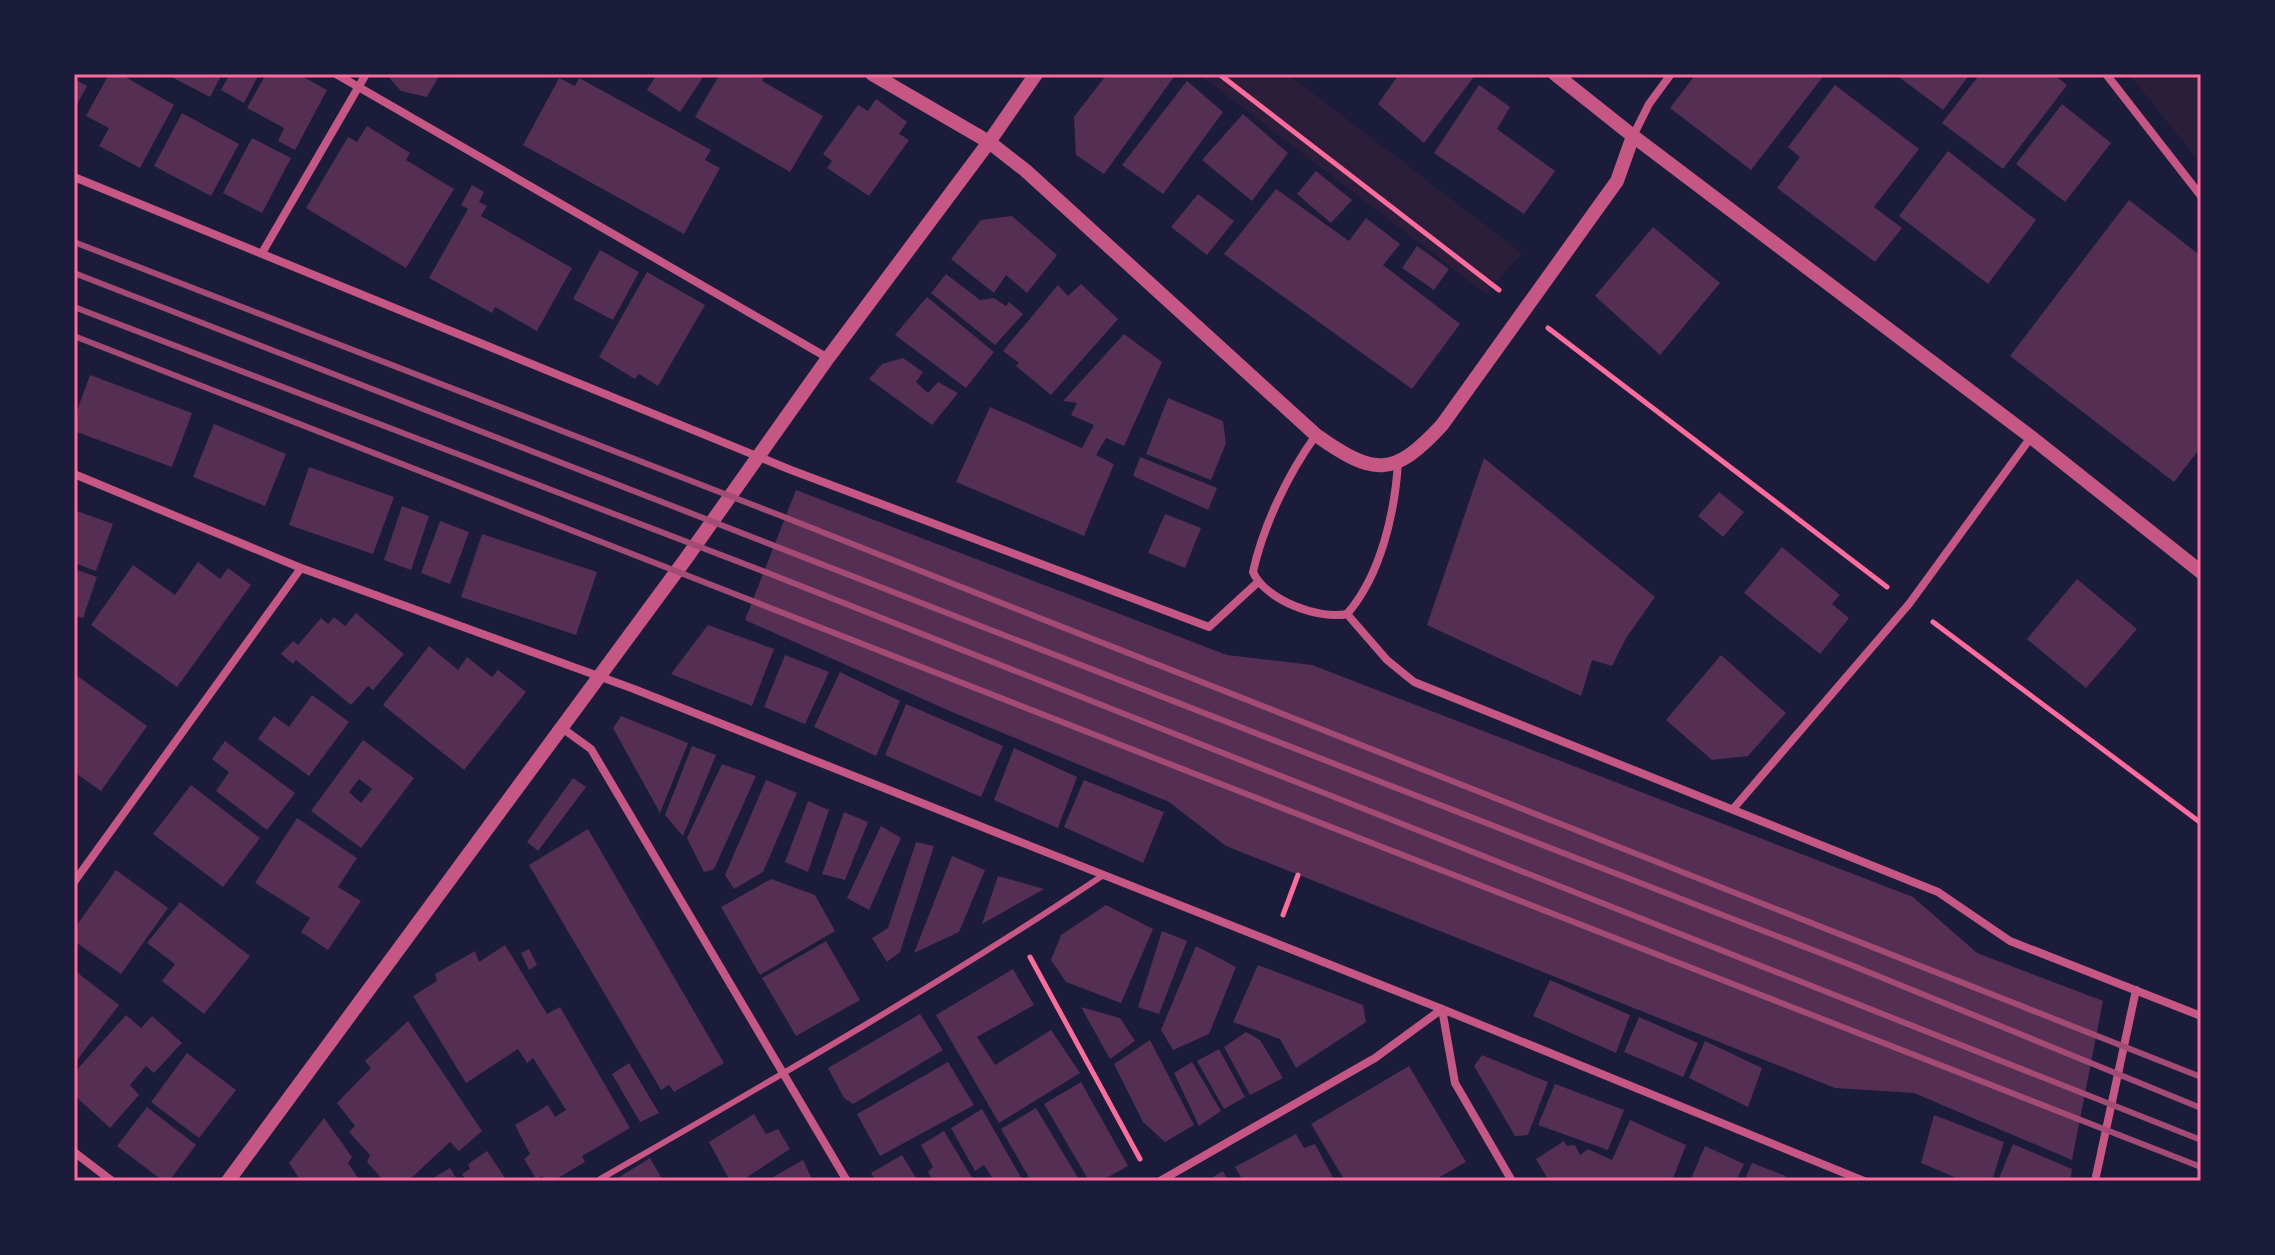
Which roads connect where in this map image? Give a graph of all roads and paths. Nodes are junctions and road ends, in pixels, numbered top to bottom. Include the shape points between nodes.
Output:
1 (336, 74) edge
2 (366, 74) edge
3 (872, 74) edge
4 (1036, 74) edge
5 (1219, 74) edge
6 (1555, 74) edge
7 (1671, 74) edge
8 (2106, 74) edge
9 (359, 87) junction
10 (1633, 136) junction
11 (989, 142) junction
12 (74, 177) edge
13 (2201, 196) edge
14 (262, 253) junction
15 (1525, 310) junction
16 (828, 358) junction
17 (1316, 435) junction
18 (2031, 437) junction
19 (761, 456) junction
20 (1398, 462) junction
21 (74, 474) edge
22 (301, 568) junction
23 (2201, 572) edge
24 (1257, 583) junction
25 (1909, 604) junction
26 (1347, 614) junction
27 (601, 676) junction
28 (562, 728) junction
29 (1733, 809) junction
30 (2201, 823) edge
31 (1298, 875) dead end
32 (1102, 876) junction
33 (74, 882) edge
34 (1016, 933) junction
35 (1272, 943) junction
36 (2136, 990) junction
37 (1442, 1009) junction
38 (2201, 1016) edge
39 (784, 1073) junction
40 (74, 1152) edge
41 (1145, 1167) dead end
42 (112, 1181) edge
43 (228, 1181) edge
44 (597, 1181) edge
45 (847, 1181) edge
46 (1160, 1181) edge
47 (1512, 1181) edge
48 (1864, 1181) edge
49 (2095, 1181) edge

1 - 9 street
2 - 9 street
3 - 11 street
4 - 11 street
5 - 15 path
6 - 10 street
7 - 10 street
8 - 13 street
9 - 14 street
9 - 16 street
10 - 15 street via 1617,181
10 - 18 street
11 - 16 street
11 - 17 street
12 - 14 street
14 - 19 street
15 - 20 street via 1442,425 1420,449
15 - 25 path
16 - 19 street
17 - 20 street via 1366,464
17 - 24 street via 1285,485 1255,562
18 - 23 street
18 - 25 street
19 - 24 street via 1209,627
19 - 27 street
20 - 26 street via 1379,553 1359,600
21 - 22 street
22 - 27 street
22 - 33 street
24 - 26 street via 1292,604 1326,615
25 - 29 street
25 - 30 path
26 - 29 street via 1414,682
27 - 28 street
27 - 32 street
28 - 39 street via 591,749
28 - 43 street
29 - 36 street via 1938,892 2010,941
31 - 35 path
32 - 34 lane
32 - 35 street
34 - 39 lane
34 - 41 path
35 - 37 street
36 - 38 street
36 - 49 street
37 - 46 street via 1375,1058
37 - 47 street via 1455,1083
37 - 48 street
39 - 44 lane
39 - 45 street
40 - 42 street

